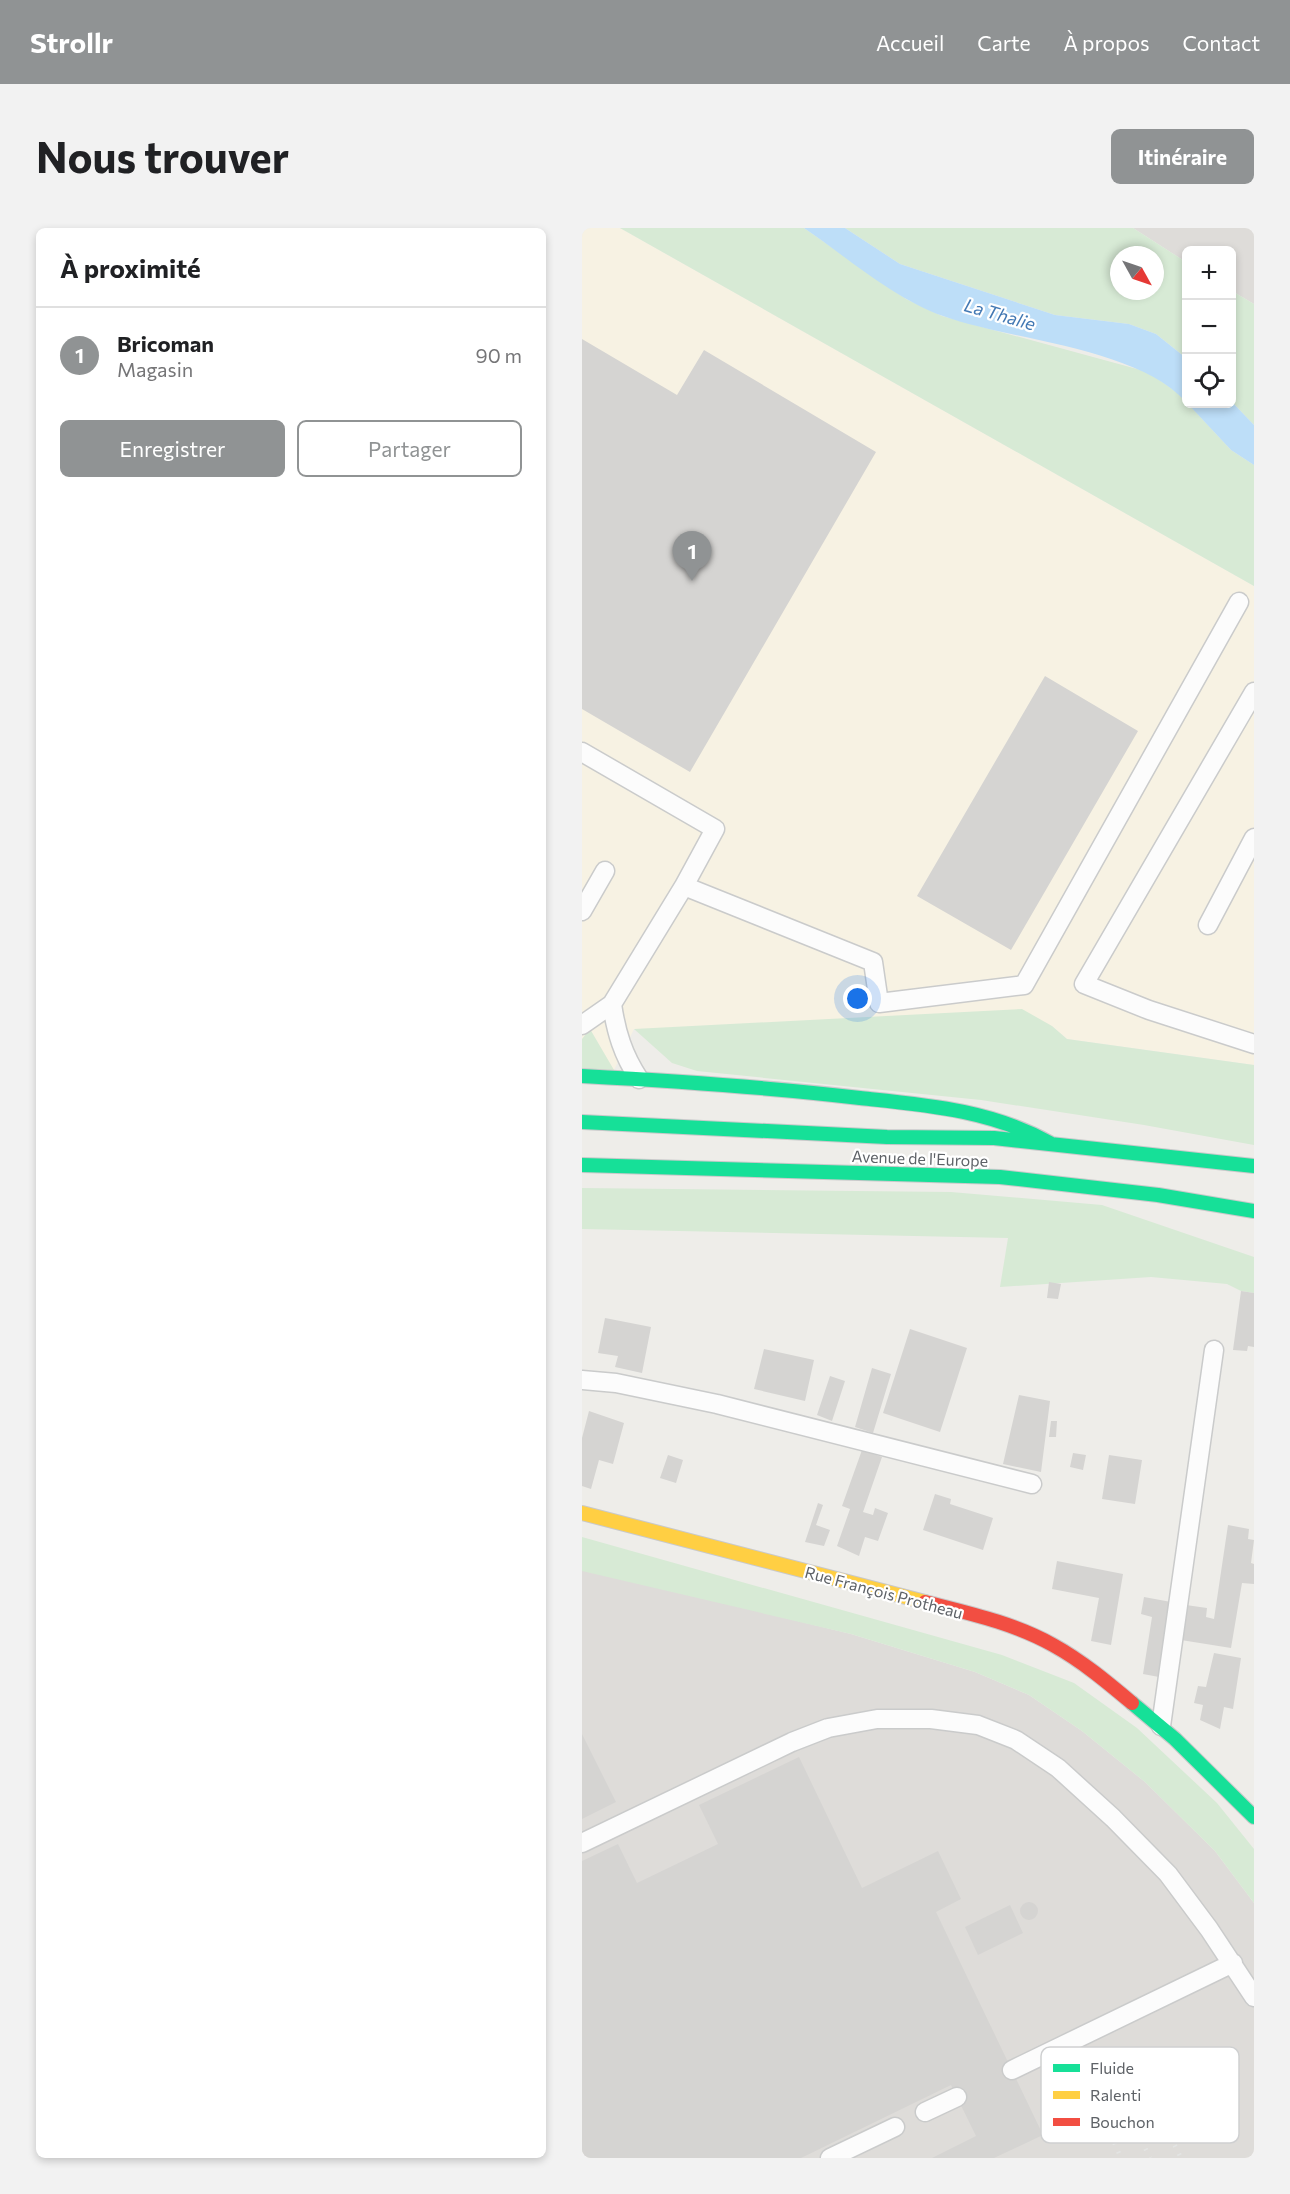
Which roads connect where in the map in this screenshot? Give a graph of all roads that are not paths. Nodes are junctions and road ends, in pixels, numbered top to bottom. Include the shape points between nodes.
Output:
1 (1239, 602) dead end
2 (1254, 692) edge
3 (582, 752) edge
4 (1254, 838) edge
5 (605, 871) dead end
6 (684, 886) junction
7 (582, 911) edge
8 (1208, 925) dead end
9 (612, 1004) junction
10 (582, 1005) edge
11 (582, 1025) edge
12 (1254, 1044) edge
13 (582, 1076) edge
14 (639, 1079) junction
15 (582, 1122) edge
16 (1052, 1144) junction
17 (582, 1165) edge
18 (1254, 1166) edge
19 (1254, 1211) edge
20 (1214, 1350) dead end
21 (582, 1380) edge
22 (1032, 1484) dead end
23 (582, 1513) edge
24 (1161, 1726) junction
25 (1254, 1816) edge
26 (582, 1843) edge
27 (1233, 1963) junction
28 (1254, 1996) edge
29 (1060, 2047) edge
30 (1041, 2056) edge
31 (1012, 2070) dead end
32 (957, 2097) dead end
33 (925, 2112) dead end
34 (895, 2127) dead end
35 (830, 2158) edge

1 - 6 lane via 1024,986 879,1003 873,962
2 - 12 lane via 1084,984
3 - 6 lane via 716,829
4 - 8 lane
5 - 7 lane
6 - 9 lane
9 - 10 lane
9 - 11 lane
9 - 14 lane via 615,1029 627,1061
13 - 14 main road
14 - 16 main road via 831,1094 975,1111 1030,1130
15 - 16 main road, Avenue de l'Europe via 887,1137 994,1138
16 - 18 main road, Avenue de l'Europe
17 - 19 main road, Avenue de l'Europe via 999,1177 1158,1195
20 - 24 lane
21 - 22 lane via 717,1404
23 - 24 main road, Rue François Protheau via 997,1621 1052,1644 1098,1674
24 - 25 main road, Rue François Protheau
26 - 27 lane via 828,1728 877,1719 931,1719 978,1725 1016,1740 1058,1768 1113,1818 1168,1874
27 - 28 lane
27 - 29 lane
30 - 31 lane
32 - 33 lane
34 - 35 lane

